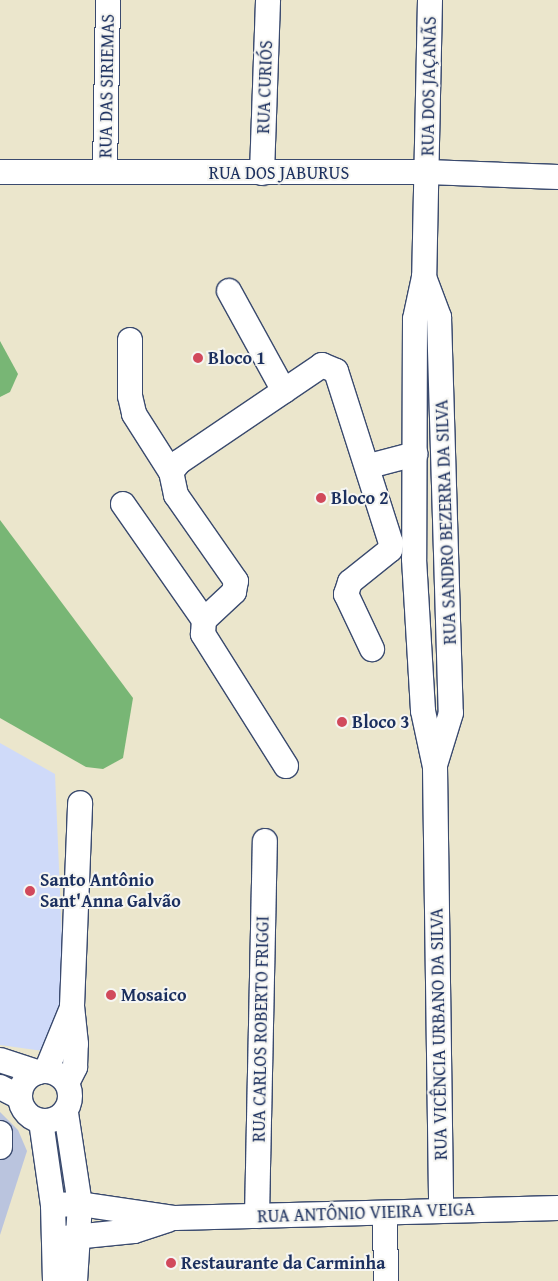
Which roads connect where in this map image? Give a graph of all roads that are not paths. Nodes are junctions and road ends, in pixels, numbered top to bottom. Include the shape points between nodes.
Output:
1 (108, 0) edge
2 (268, 0) edge
3 (430, 0) edge
4 (0, 172) edge
5 (105, 172) junction
6 (427, 172) junction
7 (262, 173) junction
8 (558, 177) edge
9 (424, 277) junction
10 (229, 291) dead end
11 (130, 340) dead end
12 (284, 391) junction
13 (415, 397) junction
14 (442, 398) junction
15 (415, 454) junction
16 (369, 466) junction
17 (171, 472) junction
18 (123, 504) dead end
19 (204, 620) junction
20 (449, 631) junction
21 (419, 632) junction
22 (372, 649) dead end
23 (286, 766) dead end
24 (434, 767) junction
25 (80, 803) dead end
26 (265, 841) dead end
27 (437, 857) joint
28 (72, 1006) junction
29 (0, 1060) edge
30 (42, 1072) junction
31 (67, 1083) junction
32 (10, 1092) edge
33 (66, 1113) junction
34 (41, 1121) junction
35 (0, 1133) edge
36 (0, 1147) edge
37 (80, 1204) junction
38 (53, 1206) junction
39 (558, 1208) edge
40 (441, 1211) junction
41 (386, 1212) junction
42 (257, 1216) junction
43 (175, 1218) junction
44 (54, 1238) junction
45 (80, 1238) junction
46 (55, 1281) edge
47 (75, 1281) edge
48 (386, 1281) edge

1 - 5 street, RUA DAS SIRIEMAS
2 - 7 street, RUA CURIÓS
3 - 6 street, RUA DOS JAÇANÃS
4 - 5 street, RUA DOS JABURUS
5 - 7 street, RUA DOS JABURUS
6 - 7 street, RUA DOS JABURUS
6 - 8 street, RUA DOS JABURUS
6 - 9 street, RUA SANDRO BEZERRA DA SILVA
9 - 13 street, RUA SANDRO BEZERRA DA SILVA via 415,319
9 - 14 street, RUA SANDRO BEZERRA DA SILVA via 439,317
10 - 12 street
11 - 17 street via 130,396 134,414
12 - 16 street via 322,365 336,370
12 - 17 street via 179,462
13 - 14 street via 425,389
13 - 15 street, RUA SANDRO BEZERRA DA SILVA
14 - 20 street, RUA SANDRO BEZERRA DA SILVA
15 - 16 street
15 - 21 street, RUA SANDRO BEZERRA DA SILVA via 414,559
16 - 22 street via 390,550 350,582 346,594
17 - 19 street via 176,495 236,581 234,592
18 - 19 street
19 - 23 street via 203,634
20 - 21 street via 436,639 427,639
20 - 24 street, RUA SANDRO BEZERRA DA SILVA via 451,714
21 - 24 street, RUA SANDRO BEZERRA DA SILVA via 423,711
24 - 27 street, RUA SANDRO BEZERRA DA SILVA
25 - 28 street
26 - 42 street, RUA CARLOS ROBERTO FRIGGI
27 - 40 street, RUA VICÊNCIA URBANO DA SILVA
28 - 30 street
28 - 31 street via 75,1067
29 - 30 street
30 - 31 street via 61,1077
30 - 32 street
31 - 33 street via 70,1099
32 - 34 street via 26,1112
33 - 34 street
33 - 37 street
34 - 38 street
35 - 36 street
37 - 38 street, RUA ANTÔNIO VIEIRA VEIGA
37 - 43 street, RUA ANTÔNIO VIEIRA VEIGA
37 - 45 street
38 - 44 street
39 - 40 street, RUA ANTÔNIO VIEIRA VEIGA
40 - 41 street, RUA ANTÔNIO VIEIRA VEIGA
41 - 42 street, RUA ANTÔNIO VIEIRA VEIGA
41 - 48 street
42 - 43 street, RUA ANTÔNIO VIEIRA VEIGA
43 - 45 street, RUA ANTÔNIO VIEIRA VEIGA via 134,1231
44 - 45 street, RUA ANTÔNIO VIEIRA VEIGA
44 - 46 street
45 - 47 street

